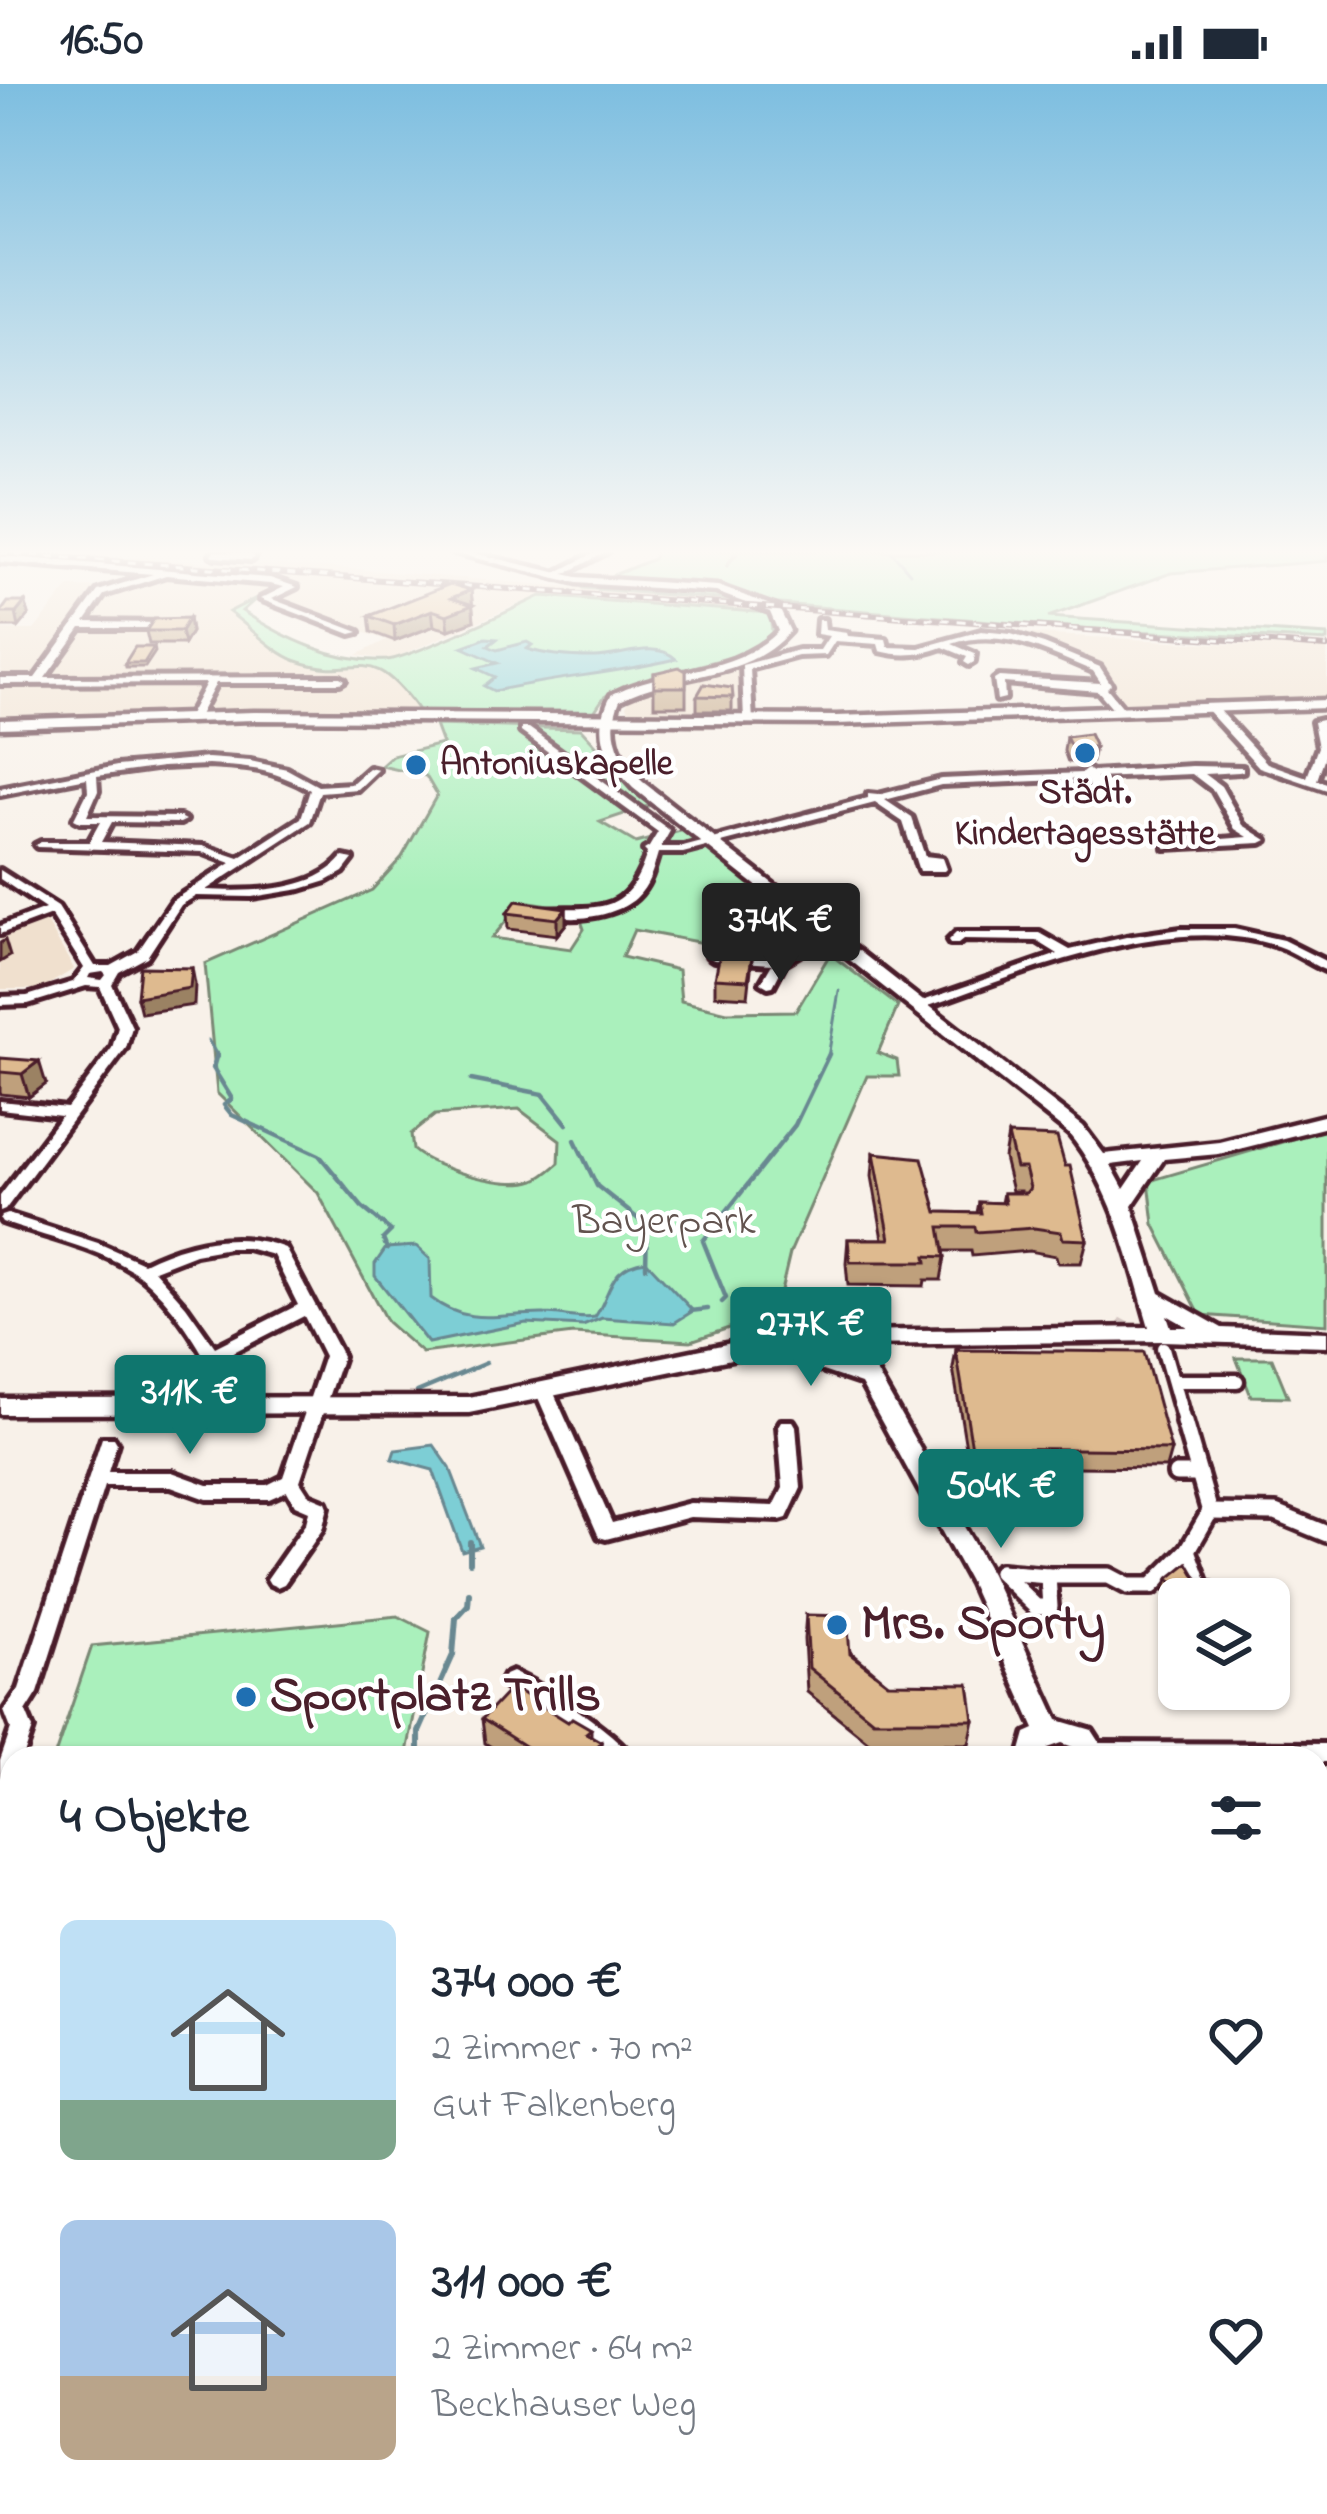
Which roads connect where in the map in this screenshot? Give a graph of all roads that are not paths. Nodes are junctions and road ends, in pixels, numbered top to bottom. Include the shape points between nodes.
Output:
1 (50, 664) edge
2 (719, 664) edge
3 (755, 664) edge
4 (1085, 664) edge
5 (41, 676) junction
6 (0, 680) edge
7 (340, 680) dead end
8 (212, 682) junction
9 (1101, 688) junction
10 (1000, 698) dead end
11 (1327, 704) edge
12 (1209, 706) junction
13 (1120, 710) junction
14 (194, 717) junction
15 (608, 720) junction
16 (748, 721) junction
17 (1318, 722) dead end
18 (0, 724) edge
19 (525, 730) dead end
20 (1192, 768) junction
21 (1239, 769) dead end
22 (373, 770) dead end
23 (1087, 772) junction
24 (92, 776) junction
25 (1310, 783) junction
26 (1327, 787) edge
27 (316, 789) junction
28 (0, 793) edge
29 (872, 796) junction
30 (1101, 797) dead end
31 (108, 819) junction
32 (180, 820) dead end
33 (1259, 837) junction
34 (1274, 837) dead end
35 (709, 840) junction
36 (41, 845) dead end
37 (93, 845) junction
38 (1169, 846) dead end
39 (650, 850) junction
40 (346, 859) dead end
41 (920, 860) dead end
42 (240, 862) junction
43 (0, 874) edge
44 (194, 892) junction
45 (521, 909) edge
46 (54, 910) junction
47 (817, 923) junction
48 (0, 930) edge
49 (954, 941) dead end
50 (1069, 955) junction
51 (714, 956) edge
52 (780, 961) junction
53 (1327, 967) edge
54 (91, 969) junction
55 (109, 978) junction
56 (769, 983) dead end
57 (81, 984) junction
58 (0, 1001) edge
59 (921, 1004) junction
60 (0, 1105) edge
61 (72, 1113) junction
62 (1327, 1121) edge
63 (1156, 1157) junction
64 (1101, 1160) junction
65 (1123, 1205) junction
66 (4, 1213) edge
67 (142, 1269) junction
68 (1150, 1296) junction
69 (306, 1308) junction
70 (1218, 1335) junction
71 (875, 1337) junction
72 (846, 1338) junction
73 (1327, 1340) edge
74 (1162, 1341) junction
75 (771, 1346) junction
76 (213, 1355) junction
77 (869, 1379) junction
78 (1173, 1381) junction
79 (1237, 1381) dead end
80 (545, 1393) junction
81 (232, 1404) junction
82 (0, 1406) edge
83 (320, 1406) junction
84 (787, 1426) dead end
85 (108, 1443) dead end
86 (1176, 1474) dead end
87 (1199, 1474) junction
88 (98, 1479) junction
89 (291, 1481) junction
90 (1210, 1512) junction
91 (1326, 1532) edge
92 (1188, 1550) junction
93 (1048, 1576) dead end
94 (1198, 1578) edge
95 (278, 1579) dead end
96 (512, 1681) dead end
97 (7, 1712) edge
98 (1050, 1732) junction
99 (16, 1746) edge
100 (609, 1746) edge
101 (1035, 1746) edge
102 (1086, 1746) edge

1 - 5 street
2 - 15 street via 625,691
3 - 16 street via 745,667
4 - 9 street via 1097,669
5 - 6 street
5 - 8 street
7 - 8 street
8 - 14 street
9 - 10 street via 999,680
9 - 13 street
11 - 12 street
12 - 13 street
12 - 25 street via 1263,765
13 - 16 street
14 - 15 street
14 - 18 street
15 - 16 street
15 - 35 street via 611,751 627,775
17 - 25 street via 1323,747
19 - 39 street via 664,831
20 - 21 street
20 - 23 street
20 - 33 street via 1217,788 1239,827
22 - 27 street via 354,787
23 - 29 street via 952,780
23 - 30 street
24 - 27 street via 240,765 286,772
24 - 28 street
24 - 31 street via 80,819
25 - 26 street
27 - 42 street via 306,820
29 - 35 street
29 - 41 street via 908,820
31 - 32 street
31 - 37 street
33 - 34 street
33 - 38 street
35 - 39 street
35 - 47 street
36 - 37 street
37 - 42 street via 202,849
39 - 45 street via 642,885 618,903 574,916
40 - 44 street via 336,872 264,893
42 - 44 street
43 - 46 street
44 - 55 street via 166,915 143,954
46 - 48 street
46 - 54 street
47 - 52 street via 804,929 806,946
47 - 59 street
49 - 50 street via 1033,936
50 - 53 street via 1136,936 1256,936 1288,942
50 - 59 street
51 - 52 street
52 - 56 street
54 - 55 street
54 - 57 street via 79,976
55 - 57 street
55 - 61 street via 122,1038
57 - 58 street
59 - 64 street via 1042,1099
60 - 61 street
61 - 66 street
62 - 63 street
63 - 64 street
63 - 65 street
64 - 65 street
65 - 68 street
66 - 67 street
67 - 69 street via 214,1245 267,1245 279,1252
67 - 76 street
68 - 70 street
68 - 74 street
69 - 76 street
69 - 83 street via 333,1356
70 - 73 street
70 - 74 street
71 - 72 street
71 - 74 street
71 - 77 street via 866,1356
72 - 75 street
72 - 77 street
74 - 78 street
75 - 77 street
75 - 80 street
76 - 81 street
77 - 98 street via 982,1581
78 - 79 street
78 - 87 street
80 - 83 street via 469,1405
80 - 84 street via 606,1532 690,1510 780,1513 792,1488
81 - 82 street
81 - 83 street
83 - 89 street
85 - 88 street
86 - 87 street
87 - 90 street
88 - 89 street via 172,1479 207,1492 268,1492
88 - 97 street via 28,1693
89 - 95 street via 302,1500 319,1507
90 - 91 street via 1276,1513
90 - 92 street
92 - 93 street via 1152,1586
92 - 94 street
96 - 100 street
97 - 99 street via 22,1729
98 - 101 street
98 - 102 street via 1072,1733

